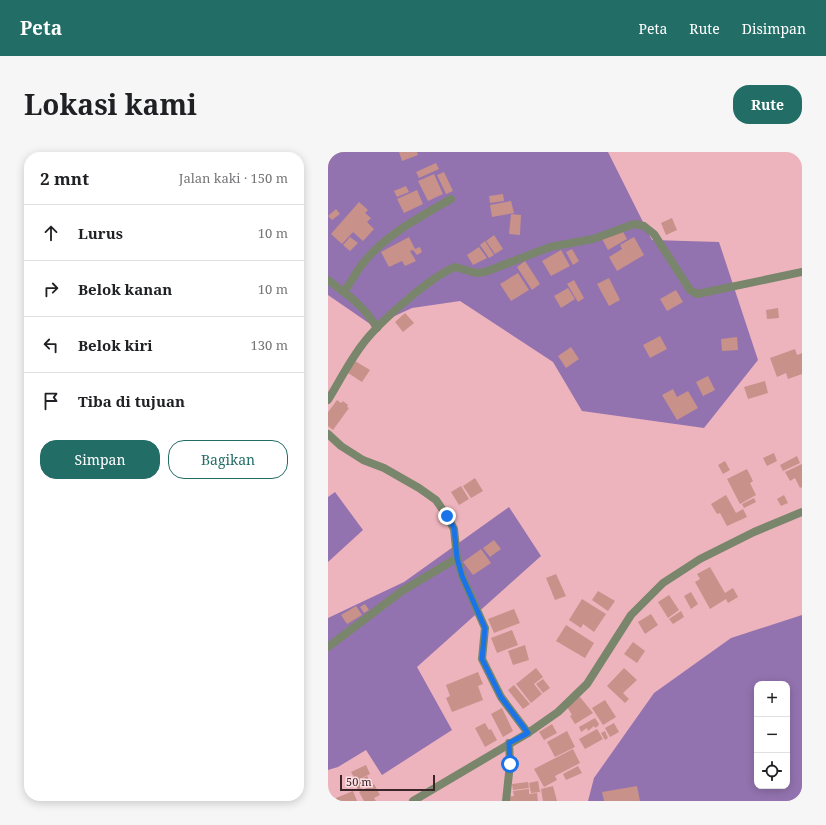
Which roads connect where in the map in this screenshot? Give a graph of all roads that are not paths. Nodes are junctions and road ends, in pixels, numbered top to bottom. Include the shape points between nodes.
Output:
1 (451, 199) dead end
2 (802, 272) edge
3 (328, 280) edge
4 (344, 292) junction
5 (377, 328) junction
6 (328, 400) edge
7 (328, 434) edge
8 (802, 512) edge
9 (457, 558) junction
10 (328, 647) edge
11 (528, 733) junction
12 (509, 743) junction
13 (413, 801) edge
14 (506, 801) edge

1 - 4 street via 422,216 375,250
2 - 5 street via 697,294 690,290 654,234 644,226 634,224 593,239 550,247 485,272 476,273 455,267 449,269 436,276
3 - 4 street
4 - 5 street via 370,316
5 - 6 street via 362,345
7 - 9 street via 363,460 405,480 436,500 454,528
8 - 11 street via 700,559 663,583 631,615 587,684 558,712
9 - 10 street via 402,591
9 - 11 street via 466,587 485,628 482,659 501,697
11 - 12 street
12 - 13 street
12 - 14 street via 510,764

